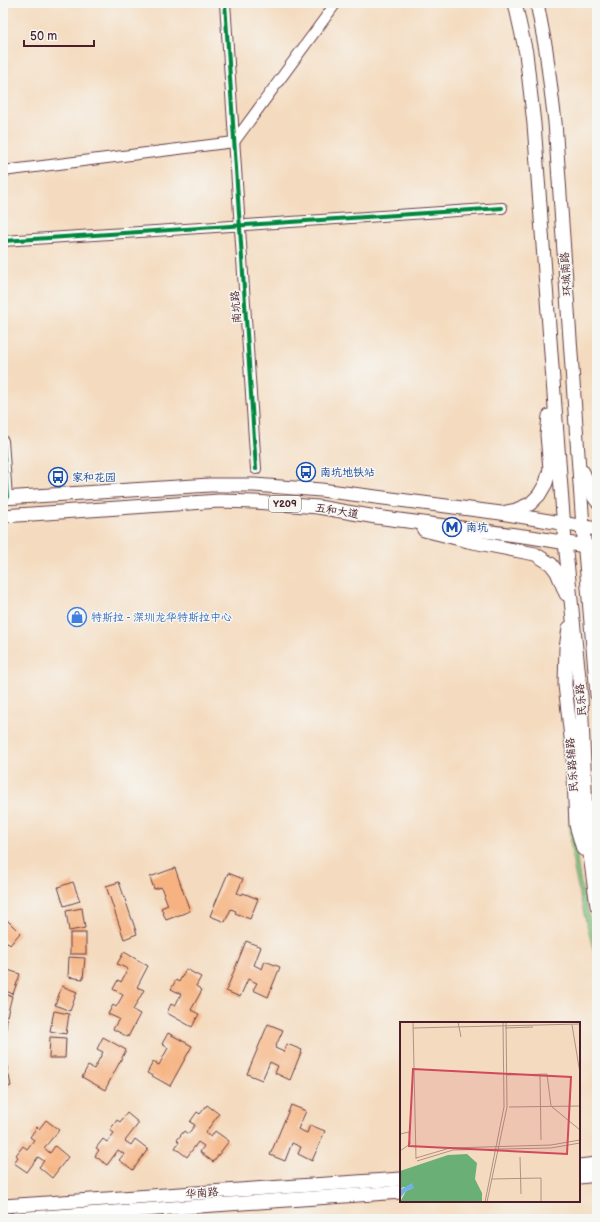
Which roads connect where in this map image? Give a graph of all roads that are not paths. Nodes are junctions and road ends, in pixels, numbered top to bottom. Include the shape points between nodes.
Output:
1 (225, 3) edge
2 (336, 3) edge
3 (515, 3) edge
4 (537, 3) edge
5 (234, 142) junction
6 (3, 170) edge
7 (502, 208) dead end
8 (240, 225) junction
9 (3, 241) edge
10 (574, 388) junction
11 (554, 389) junction
12 (3, 441) edge
13 (579, 459) junction
14 (256, 470) dead end
15 (5, 498) edge
16 (597, 501) edge
17 (501, 513) junction
18 (3, 516) edge
19 (376, 517) junction
20 (564, 523) junction
21 (583, 527) junction
22 (597, 529) edge
23 (565, 542) junction
24 (591, 547) edge
25 (597, 590) edge
26 (572, 609) junction
27 (590, 618) junction
28 (597, 695) edge
29 (597, 906) edge
30 (597, 1164) edge
31 (580, 1166) edge
32 (597, 1175) edge
33 (580, 1177) edge
34 (400, 1179) edge
35 (400, 1192) edge
36 (3, 1206) edge
37 (15, 1219) edge

1 - 5 street, 南坑路
2 - 5 street
3 - 11 main road, 环城南路 via 526,53 534,124
4 - 10 main road, 环城南路 via 555,122
5 - 6 street
5 - 8 street, 南坑路
7 - 8 street
8 - 9 street
8 - 14 street, 南坑路
10 - 11 main road
10 - 13 main road, 环城南路
11 - 17 main road via 548,435 550,469 546,484 540,496 530,504
11 - 20 main road, 环城南路
12 - 15 street
13 - 16 main road via 585,479
13 - 21 main road, 环城南路
15 - 17 main road, 五和大道 / Y209 via 210,485 254,485 321,490
17 - 20 main road, 五和大道 / Y209
18 - 19 main road, 五和大道 / Y209 via 219,501 318,507
19 - 23 main road, 五和大道 / Y209
19 - 26 main road via 468,542 535,554 551,564 557,572
20 - 21 main road, 五和大道 / Y209
20 - 23 main road, 环城南路
21 - 22 main road, 五和大道 / Y209
21 - 24 main road, 环城南路
23 - 24 main road, 五和大道 / Y209
23 - 26 main road, 民乐路
24 - 27 main road, 民乐路
25 - 27 main road
26 - 29 main road, 民乐路 via 581,697 587,833
27 - 28 main road, 民乐路
30 - 31 main road
32 - 33 main road
34 - 36 main road, 华南路
35 - 37 main road, 华南路

